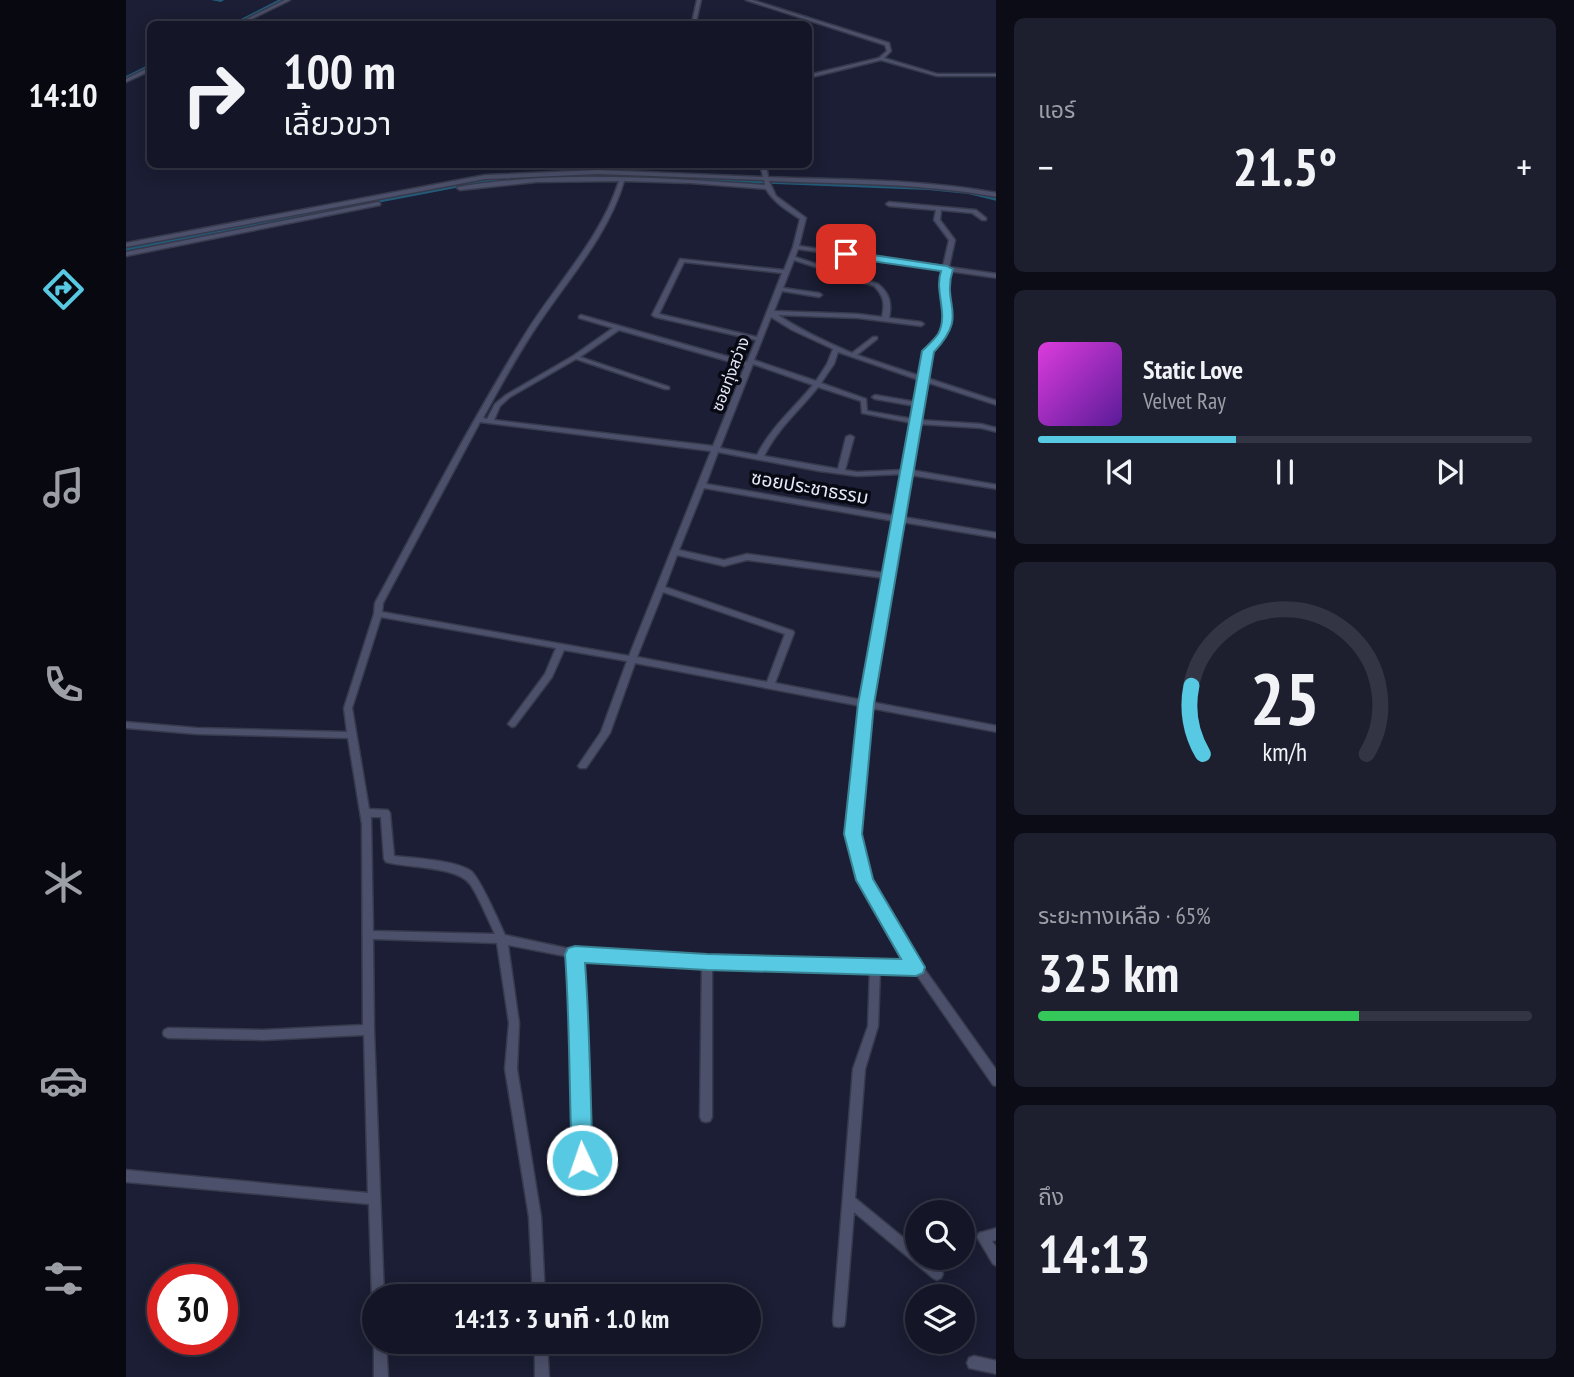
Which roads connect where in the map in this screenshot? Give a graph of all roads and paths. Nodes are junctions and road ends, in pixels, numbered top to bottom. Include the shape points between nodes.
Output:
1 (288, 0) edge
2 (699, 0) edge
3 (746, 0) edge
4 (245, 21) edge
5 (694, 21) edge
6 (881, 59) junction
7 (147, 70) edge
8 (996, 75) edge
9 (812, 76) edge
10 (126, 81) edge
11 (763, 168) edge
12 (622, 179) junction
13 (765, 182) junction
14 (996, 195) edge
15 (890, 204) dead end
16 (939, 208) junction
17 (984, 219) dead end
18 (126, 245) edge
19 (796, 247) junction
20 (126, 254) edge
21 (792, 258) junction
22 (947, 269) junction
23 (786, 272) junction
24 (996, 276) edge
25 (780, 289) junction
26 (819, 295) dead end
27 (770, 313) junction
28 (581, 317) dead end
29 (885, 320) junction
30 (922, 324) dead end
31 (617, 328) junction
32 (875, 338) dead end
33 (758, 339) junction
34 (836, 349) junction
35 (853, 355) junction
36 (575, 357) junction
37 (750, 363) junction
38 (923, 378) junction
39 (817, 385) junction
40 (667, 388) dead end
41 (875, 397) dead end
42 (996, 403) edge
43 (919, 405) junction
44 (480, 420) junction
45 (490, 421) junction
46 (916, 422) junction
47 (996, 430) edge
48 (850, 437) dead end
49 (716, 449) junction
50 (759, 458) junction
51 (841, 471) junction
52 (907, 472) junction
53 (701, 485) junction
54 (996, 487) edge
55 (899, 519) junction
56 (996, 536) edge
57 (675, 552) junction
58 (889, 576) junction
59 (660, 588) junction
60 (378, 614) junction
61 (561, 646) junction
62 (632, 659) junction
63 (770, 685) junction
64 (866, 704) junction
65 (513, 724) dead end
66 (126, 725) edge
67 (996, 729) edge
68 (352, 735) junction
69 (583, 766) dead end
70 (365, 813) junction
71 (368, 935) junction
72 (502, 939) junction
73 (575, 954) junction
74 (707, 962) junction
75 (875, 966) junction
76 (916, 967) junction
77 (369, 1030) junction
78 (168, 1033) dead end
79 (996, 1081) edge
80 (706, 1117) dead end
81 (582, 1160) dead end
82 (126, 1176) edge
83 (375, 1199) junction
84 (848, 1200) junction
85 (996, 1234) edge
86 (905, 1247) edge
87 (996, 1260) edge
88 (932, 1270) edge
89 (937, 1274) dead end
90 (378, 1284) edge
91 (538, 1284) edge
92 (839, 1321) dead end
93 (380, 1354) edge
94 (541, 1354) edge
95 (974, 1363) dead end
96 (996, 1368) edge
97 (381, 1377) edge
98 (542, 1377) edge

1 - 4 street
2 - 5 street
3 - 6 street via 887,44 889,51
6 - 8 street via 937,75
6 - 9 street
7 - 10 street
11 - 13 street
12 - 13 street
12 - 20 street via 533,180 454,189
12 - 44 street via 608,214 527,336
13 - 14 street via 943,187
13 - 18 street via 598,172 485,177
13 - 19 street, ซอยทุ่งสว่าง via 770,195 803,218
15 - 16 street
16 - 17 street via 974,211
16 - 22 street via 937,220 952,240
19 - 21 street, ซอยทุ่งสว่าง
19 - 22 street
21 - 23 street, ซอยทุ่งสว่าง
21 - 29 street via 876,285 889,302
22 - 24 street
22 - 38 street via 944,335 928,351
23 - 25 street, ซอยทุ่งสว่าง
23 - 33 street via 682,260 655,315
25 - 26 street
25 - 27 street, ซอยทุ่งสว่าง
27 - 29 street
27 - 33 street, ซอยทุ่งสว่าง
27 - 34 street
28 - 31 street
29 - 30 street
31 - 36 street
31 - 37 street
32 - 35 street
33 - 37 street, ซอยทุ่งสว่าง
34 - 35 street
34 - 39 street
35 - 38 street
36 - 40 street
36 - 45 street via 508,396
37 - 39 street
37 - 49 street, ซอยทุ่งสว่าง
38 - 42 street
38 - 43 street
39 - 46 street via 864,400 864,412
39 - 50 street via 787,414
41 - 43 street
43 - 46 street
44 - 45 street
44 - 60 street via 379,603
45 - 49 street
46 - 47 street
46 - 52 street
48 - 51 street
49 - 50 street
49 - 53 street, ซอยทุ่งสว่าง
50 - 51 street
51 - 52 street
52 - 54 street
52 - 55 street
53 - 55 street, ซอยประชาธรรม
53 - 57 street, ซอยทุ่งสว่าง
55 - 56 street, ซอยประชาธรรม
55 - 58 street
57 - 58 street via 724,563 747,557
57 - 59 street, ซอยทุ่งสว่าง
58 - 64 street
59 - 62 street, ซอยทุ่งสว่าง
59 - 63 street via 790,633
60 - 61 street
60 - 68 street via 348,708
61 - 62 street
61 - 65 street via 549,675
62 - 63 street
62 - 69 street, ซอยทุ่งสว่าง via 605,733
63 - 64 street
64 - 67 street
64 - 76 street via 853,834 865,880
66 - 68 street
68 - 70 street
70 - 71 street
70 - 72 street via 385,813 389,859 467,874
71 - 72 street
71 - 77 street
72 - 73 street
72 - 91 street via 514,1023 511,1069 535,1217
73 - 74 street
73 - 81 street
74 - 75 street
74 - 80 street
75 - 76 street
75 - 84 street via 873,1026 859,1069
76 - 79 street
77 - 78 street
77 - 83 street
82 - 83 street
83 - 90 street
84 - 86 street
84 - 92 street
85 - 87 street via 983,1237
88 - 89 street
93 - 97 street
94 - 98 street
95 - 96 street

